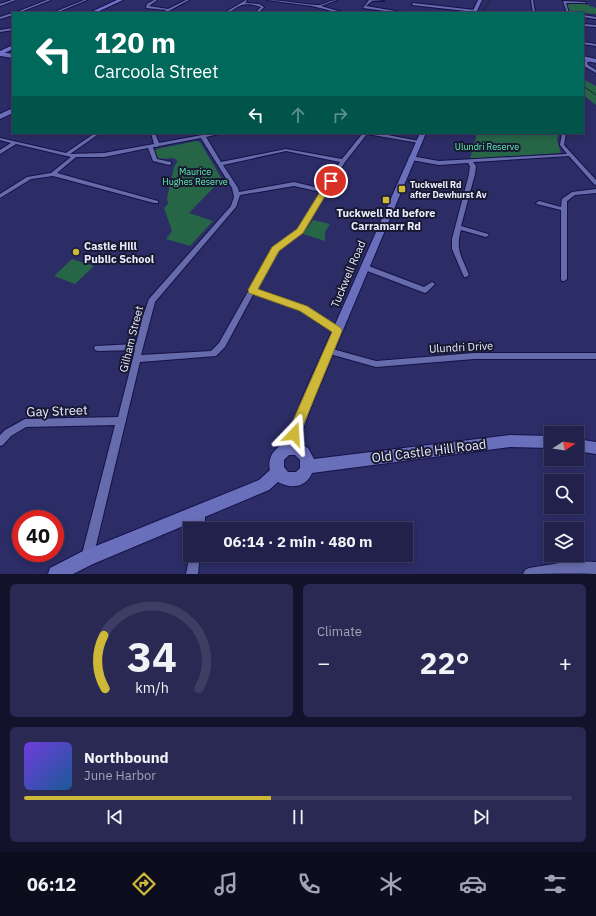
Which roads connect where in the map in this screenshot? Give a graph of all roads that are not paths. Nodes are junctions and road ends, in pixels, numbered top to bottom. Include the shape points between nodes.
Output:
1 (15, 0) edge
2 (50, 0) edge
3 (86, 0) edge
4 (122, 0) edge
5 (156, 0) edge
6 (188, 0) edge
7 (248, 0) edge
8 (268, 0) edge
9 (336, 0) edge
10 (371, 0) edge
11 (480, 0) edge
12 (532, 0) edge
13 (384, 1) dead end
14 (442, 2) dead end
15 (242, 3) junction
16 (585, 3) dead end
17 (413, 4) dead end
18 (0, 5) edge
19 (319, 7) junction
20 (439, 7) junction
21 (169, 10) junction
22 (332, 10) junction
23 (17, 12) edge
24 (56, 12) edge
25 (95, 12) edge
26 (165, 12) edge
27 (227, 12) edge
28 (257, 12) edge
29 (326, 12) edge
30 (340, 12) edge
31 (399, 12) edge
32 (474, 12) edge
33 (534, 12) edge
34 (568, 12) edge
35 (12, 14) edge
36 (584, 16) edge
37 (0, 18) edge
38 (596, 18) edge
39 (584, 25) edge
40 (596, 26) edge
41 (12, 29) edge
42 (0, 31) edge
43 (584, 44) edge
44 (596, 45) edge
45 (12, 47) edge
46 (0, 53) edge
47 (12, 56) edge
48 (586, 59) edge
49 (596, 61) edge
50 (596, 72) edge
51 (12, 110) edge
52 (0, 116) edge
53 (97, 134) edge
54 (153, 134) edge
55 (217, 134) edge
56 (364, 134) edge
57 (379, 134) edge
58 (564, 134) edge
59 (203, 137) junction
60 (421, 138) edge
61 (0, 139) edge
62 (15, 143) junction
63 (157, 146) junction
64 (150, 147) junction
65 (0, 152) edge
66 (67, 154) junction
67 (569, 155) junction
68 (75, 156) junction
69 (411, 158) junction
70 (343, 161) junction
71 (469, 161) junction
72 (169, 163) dead end
73 (219, 164) junction
74 (54, 174) junction
75 (596, 183) edge
76 (325, 191) junction
77 (596, 191) edge
78 (238, 194) junction
79 (0, 196) edge
80 (156, 202) dead end
81 (539, 203) dead end
82 (564, 208) junction
83 (458, 227) junction
84 (486, 235) dead end
85 (364, 267) junction
86 (466, 275) dead end
87 (564, 279) dead end
88 (432, 284) dead end
89 (252, 290) junction
90 (337, 331) junction
91 (140, 347) junction
92 (98, 348) dead end
93 (329, 351) junction
94 (596, 356) edge
95 (137, 359) junction
96 (122, 421) junction
97 (0, 442) edge
98 (544, 442) edge
99 (584, 446) edge
100 (596, 448) edge
101 (290, 449) junction
102 (307, 467) junction
103 (278, 472) junction
104 (200, 512) junction
105 (200, 522) edge
106 (87, 558) junction
107 (194, 562) edge
108 (596, 568) edge
109 (56, 574) edge
110 (192, 574) edge
111 (529, 574) edge

1 - 18 street
2 - 23 street
3 - 24 street
4 - 25 main road
5 - 21 street via 147,7
6 - 21 street
7 - 15 street
8 - 19 street
9 - 19 street
10 - 13 street
10 - 31 street via 364,7
11 - 32 street
12 - 33 street
14 - 20 street
15 - 27 street
15 - 28 street via 263,8
16 - 34 street via 564,2
17 - 20 street
19 - 22 street
20 - 32 street
21 - 26 street
22 - 29 street
22 - 30 street
35 - 37 street
36 - 38 street
39 - 40 street
41 - 42 street
43 - 44 street
45 - 46 main road
46 - 47 street
48 - 49 street
48 - 50 street via 586,66
51 - 52 street
53 - 66 street
54 - 63 street
55 - 59 street
56 - 70 street
57 - 60 street
58 - 67 street via 562,145
59 - 63 street
59 - 73 street
60 - 69 street, Tuckwell Road
61 - 62 street
62 - 65 street
62 - 66 street
63 - 64 street
64 - 68 street via 104,155
64 - 72 street via 155,160
66 - 68 street
67 - 71 street
67 - 75 street
68 - 74 street
69 - 71 street via 439,163
69 - 85 street, Tuckwell Road
70 - 73 street via 286,150
70 - 76 street
71 - 83 street via 473,166 472,174
73 - 78 street
74 - 79 street via 29,178
74 - 80 street
76 - 78 street via 294,184
76 - 89 street via 300,231 275,249
77 - 82 street via 574,193 564,200
78 - 91 street, Gilham Street via 234,206 152,301
81 - 82 street
82 - 87 street
83 - 84 street
83 - 86 street via 455,248
85 - 88 street via 425,290
85 - 90 street, Tuckwell Road
89 - 90 street via 303,308
89 - 95 street via 222,345 213,354
90 - 93 street, Tuckwell Road
91 - 92 street
91 - 95 street, Gilham Street
93 - 94 street, Ulundri Drive via 376,364 474,356
93 - 101 street, Tuckwell Road via 296,425
95 - 96 street, Gilham Street
96 - 97 street, Gay Street via 25,423 8,433
96 - 106 street, Gilham Street
98 - 102 street, Old Castle Hill Road via 510,441
99 - 100 street
101 - 102 street via 304,454
101 - 103 street via 278,457
102 - 103 street via 304,474 296,480 285,479
103 - 104 street via 264,485
104 - 105 street
104 - 106 street
106 - 109 street
107 - 110 street
108 - 111 street via 572,567

